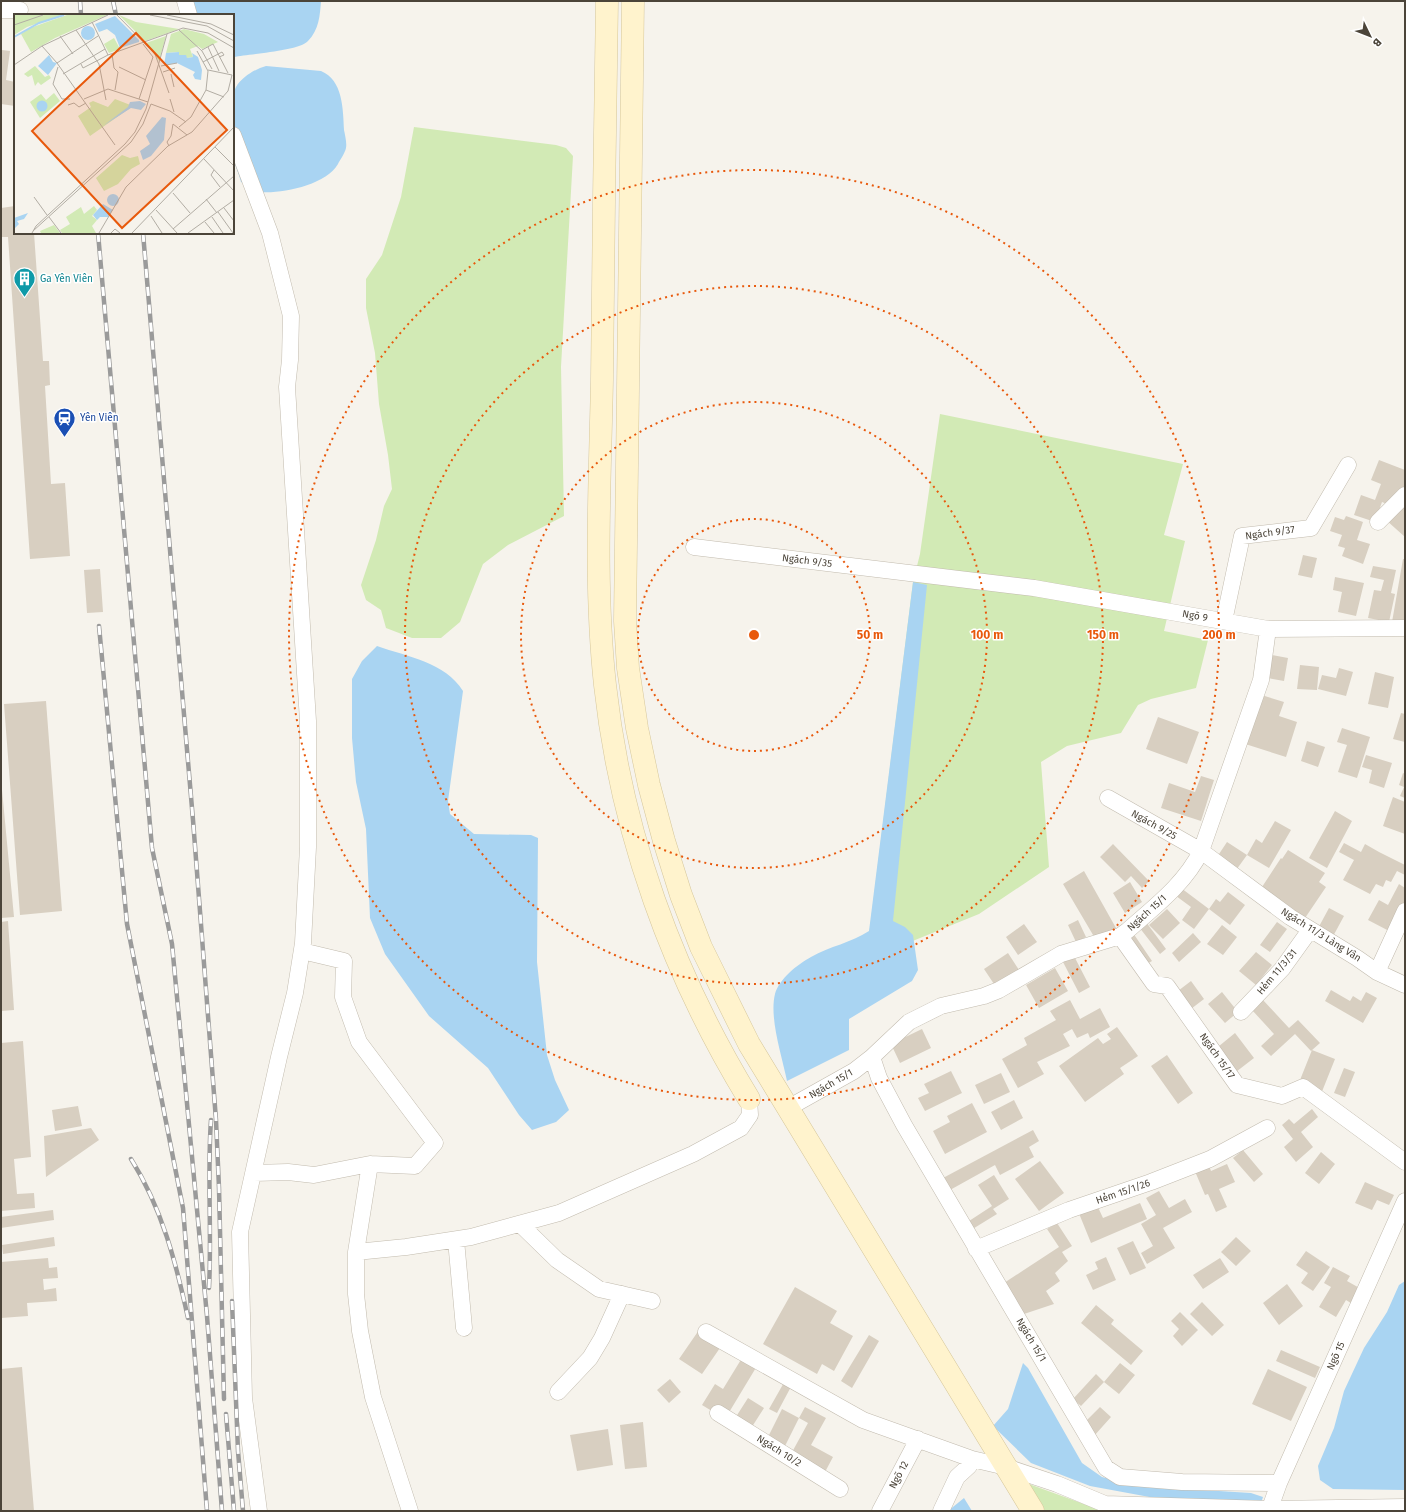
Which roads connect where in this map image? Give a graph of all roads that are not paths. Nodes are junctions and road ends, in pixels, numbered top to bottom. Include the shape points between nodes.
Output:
1 (185, 1) edge
2 (607, 1) edge
3 (633, 1) edge
4 (1, 10) edge
5 (20, 10) dead end
6 (189, 14) edge
7 (234, 138) edge
8 (1348, 465) dead end
9 (1405, 495) edge
10 (1378, 522) dead end
11 (694, 547) dead end
12 (1034, 588) joint
13 (1224, 621) junction
14 (1405, 628) edge
15 (1268, 629) junction
16 (1108, 798) dead end
17 (1201, 851) junction
18 (681, 896) junction
19 (655, 904) junction
20 (1405, 911) edge
21 (1310, 930) junction
22 (1120, 936) junction
23 (302, 951) junction
24 (1377, 972) junction
25 (1405, 985) edge
26 (1241, 1012) dead end
27 (872, 1058) junction
28 (749, 1099) joint
29 (788, 1108) junction
30 (1267, 1128) dead end
31 (1405, 1162) edge
32 (370, 1164) junction
33 (254, 1173) junction
34 (1405, 1201) edge
35 (520, 1224) junction
36 (456, 1240) junction
37 (976, 1249) junction
38 (356, 1252) junction
39 (622, 1294) junction
40 (652, 1301) dead end
41 (464, 1328) dead end
42 (706, 1332) dead end
43 (558, 1392) dead end
44 (718, 1413) dead end
45 (918, 1439) junction
46 (972, 1459) junction
47 (1006, 1467) junction
48 (1279, 1483) junction
49 (840, 1489) dead end
50 (1405, 1508) edge
51 (1269, 1510) edge
52 (259, 1511) edge
53 (410, 1511) edge
54 (880, 1511) edge
55 (941, 1511) edge
56 (1033, 1511) edge

1 - 6 street
2 - 19 street via 599,593 605,685 614,744 637,843
3 - 18 street via 625,558 628,668 637,728 662,834
4 - 5 street
7 - 23 street via 270,233 291,316 290,360 286,387 308,721 308,847
8 - 13 street, Ngách 9/37 via 1311,528 1242,536
9 - 10 street
11 - 12 street, Ngách 9/35
12 - 13 street, Ngõ 9
13 - 15 street, Ngõ 9
14 - 15 street, Ngõ 9
15 - 17 street, Ngách 15/1 via 1261,680
16 - 17 street, Ngách 9/25
17 - 21 street, Ngách 11/3 Làng Vân
17 - 22 street, Ngách 15/1 via 1194,867 1177,885
18 - 19 street
18 - 29 street via 726,1001
19 - 28 street via 678,964 703,1018
20 - 24 street
21 - 24 street, Ngách 11/3 Làng Vân
21 - 26 street, Hẻm 11/3/31 via 1282,969
22 - 27 street, Ngách 15/1 via 1061,954 984,996 941,1006 909,1022
22 - 31 street, Ngách 15/17 via 1154,984 1168,986 1237,1084 1282,1096 1302,1087
23 - 32 street via 344,961 343,997 359,1042 435,1143 415,1166
23 - 33 street via 296,993 279,1057
24 - 25 street, Ngách 11/3 Làng Vân
27 - 29 street, Ngách 15/1
27 - 37 street, Ngách 15/1 via 879,1078 900,1118
28 - 35 street via 750,1115 741,1128 693,1154 559,1213
29 - 47 street
30 - 37 street, Hẻm 15/1/26 via 1210,1159 1070,1210
32 - 33 street via 314,1175 288,1172
32 - 38 street
33 - 52 street via 240,1232 244,1398
34 - 48 street, Ngõ 15
35 - 36 street
35 - 39 street via 557,1260 599,1289
36 - 38 street
36 - 41 street
37 - 48 street, Ngách 15/1 via 1106,1468 1120,1477 1127,1478 1182,1482
38 - 53 street via 356,1294 360,1331 373,1397
39 - 40 street
39 - 43 street via 590,1358
42 - 45 street via 863,1420
44 - 49 street, Ngách 10/2
45 - 46 street
45 - 54 street, Ngõ 12
46 - 47 street
46 - 55 street via 958,1477
47 - 51 street via 1105,1504
47 - 56 street
48 - 51 street, Ngõ 15
50 - 51 street

